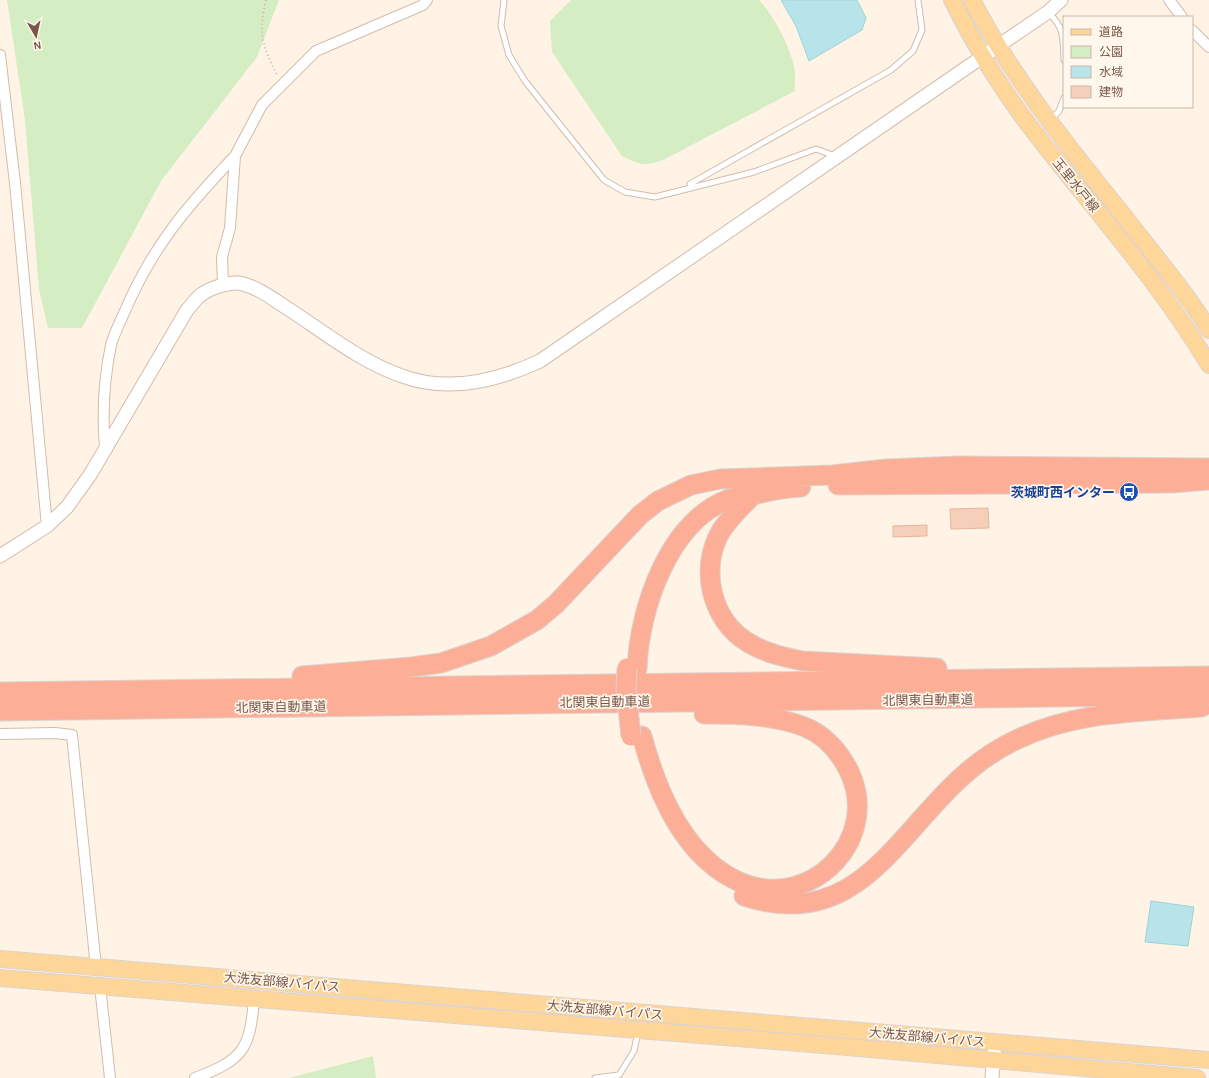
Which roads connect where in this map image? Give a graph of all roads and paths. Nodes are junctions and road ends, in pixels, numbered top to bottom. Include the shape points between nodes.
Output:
1 (266, 0) edge
2 (426, 0) edge
3 (504, 0) edge
4 (918, 0) edge
5 (952, 0) edge
6 (972, 0) edge
7 (1061, 0) edge
8 (1169, 0) edge
9 (1048, 12) junction
10 (1181, 16) edge
11 (1193, 31) edge
12 (1063, 34) edge
13 (998, 46) junction
14 (1209, 47) edge
15 (0, 55) edge
16 (983, 57) junction
17 (282, 84) junction
18 (1063, 101) edge
19 (1049, 122) junction
20 (235, 156) junction
21 (838, 157) junction
22 (684, 188) junction
23 (224, 285) junction
24 (1208, 325) edge
25 (1209, 365) edge
26 (105, 448) junction
27 (1209, 456) edge
28 (1142, 467) junction
29 (1209, 468) edge
30 (742, 478) junction
31 (1209, 480) edge
32 (1172, 483) junction
33 (1209, 486) edge
34 (754, 494) junction
35 (47, 526) junction
36 (0, 556) edge
37 (632, 669) junction
38 (1159, 676) junction
39 (1209, 676) edge
40 (87, 690) junction
41 (0, 692) edge
42 (1209, 695) edge
43 (463, 705) junction
44 (1209, 707) edge
45 (0, 711) edge
46 (0, 734) edge
47 (637, 736) junction
48 (0, 960) edge
49 (96, 967) junction
50 (0, 978) edge
51 (100, 986) junction
52 (254, 999) junction
53 (638, 1030) junction
54 (995, 1042) junction
55 (1209, 1060) edge
56 (993, 1061) junction
57 (110, 1078) edge
58 (195, 1078) edge
59 (595, 1078) edge
60 (992, 1078) edge
61 (1197, 1078) edge

1 - 17 path via 261,31 263,44
2 - 17 street via 423,5 316,51
3 - 22 lane via 501,26 509,55 524,81 604,180 625,192 655,197
4 - 22 lane via 922,30 913,50 891,70
5 - 16 main road, 玉里水戸線
6 - 13 main road, 玉里水戸線
7 - 9 street
8 - 10 street
9 - 12 lane via 1059,24
9 - 13 street
11 - 14 street
13 - 16 street
13 - 19 main road, 玉里水戸線
15 - 35 street via 16,183
16 - 21 street
16 - 25 main road, 玉里水戸線 via 1034,132 1162,294
17 - 20 street via 262,105
18 - 19 lane via 1060,111
19 - 24 main road, 玉里水戸線
20 - 23 street via 230,228 222,257
20 - 26 street via 195,198 168,232 133,293 111,344 102,414
21 - 22 lane via 816,149 754,172
21 - 23 street via 540,361 514,373 485,380 460,384 432,384 402,376 370,361 262,292 239,283
23 - 26 street via 202,294 187,310
26 - 35 street via 90,475 67,507
27 - 28 highway via 1195,461
28 - 29 highway
28 - 30 highway via 958,466
30 - 37 highway via 696,507 671,533 660,550 637,606 628,649
30 - 40 highway via 720,479 692,485 658,501 635,520 575,586 537,620 491,646 468,655 441,663 376,671
31 - 32 highway
32 - 33 highway
32 - 34 highway via 830,485 776,489
34 - 37 highway via 730,499 704,513 678,542 660,574 646,613
34 - 38 highway via 721,531 710,562 710,578 715,600 725,621 748,643 764,651 803,661 850,664 951,669 1102,668
35 - 36 street
37 - 47 highway via 637,705
38 - 39 highway, 北関東自動車道
38 - 40 highway, 北関東自動車道
40 - 41 highway, 北関東自動車道
42 - 43 highway, 北関東自動車道
43 - 45 highway, 北関東自動車道
43 - 47 highway via 765,717 807,728 834,748 852,778 858,810 848,842 838,859 826,871 798,886 760,888 727,876 700,854 673,818
44 - 47 highway via 1065,720 1018,739 974,766 952,785 888,858 871,873 827,898 794,903 763,901 739,894 704,872 663,821 643,777
46 - 49 street via 72,735
48 - 49 main road, 大洗友部線バイパス
49 - 54 main road, 大洗友部線バイパス
50 - 51 main road, 大洗友部線バイパス
51 - 52 main road, 大洗友部線バイパス
51 - 57 street
52 - 53 main road, 大洗友部線バイパス
52 - 58 street via 252,1020 245,1045 236,1058 221,1068
53 - 56 main road, 大洗友部線バイパス
53 - 59 lane via 634,1051 618,1075
54 - 55 main road, 大洗友部線バイパス
54 - 56 street
56 - 60 street
56 - 61 main road, 大洗友部線バイパス

